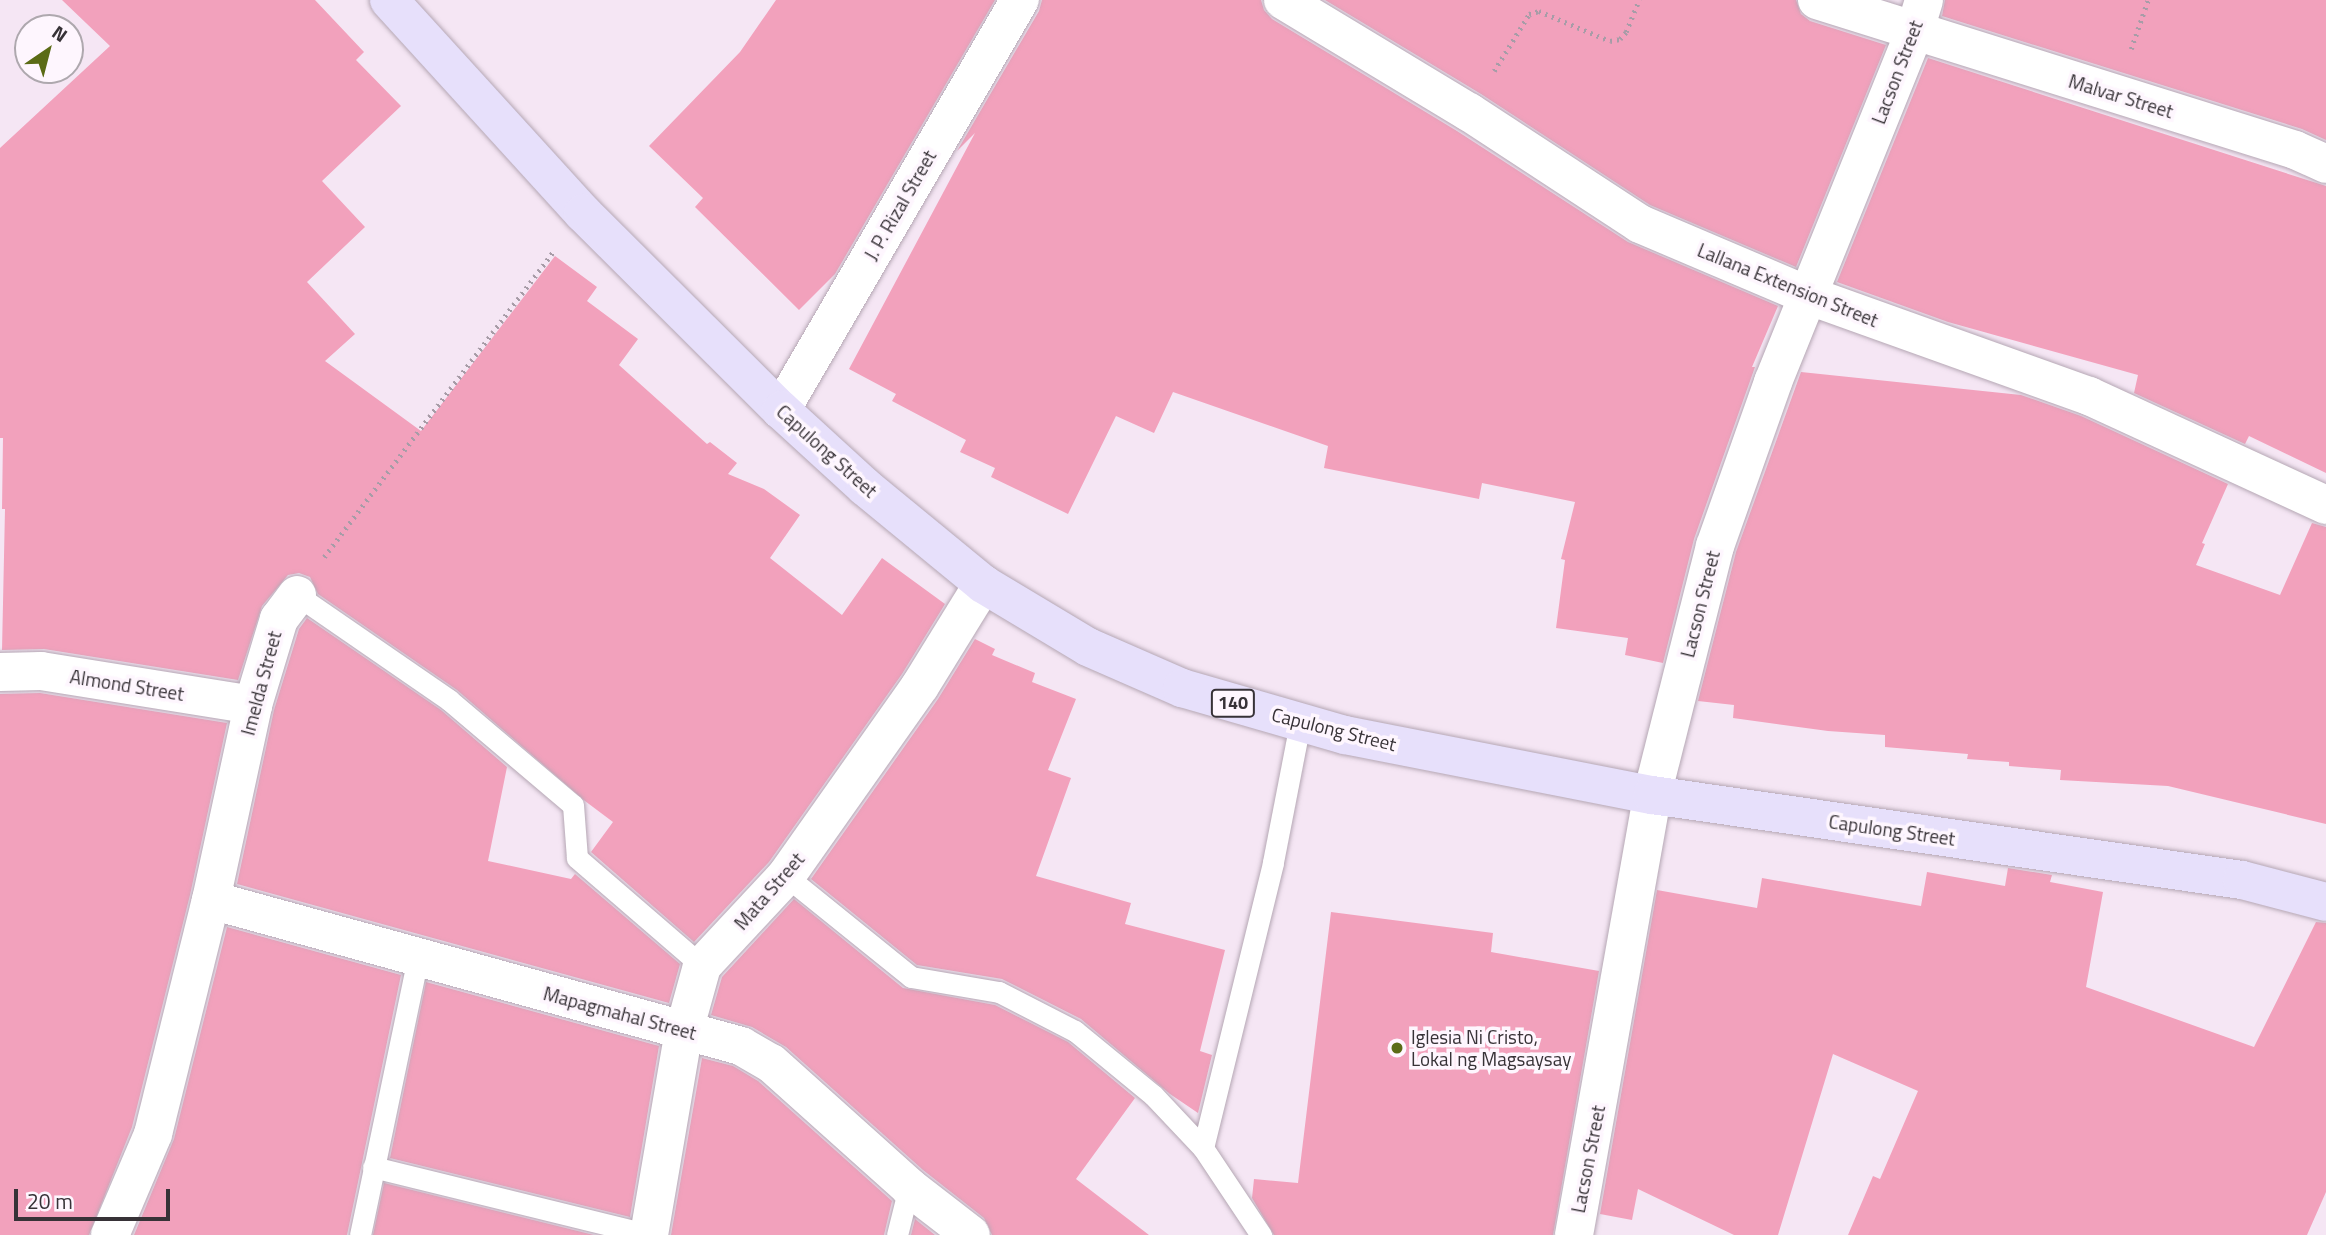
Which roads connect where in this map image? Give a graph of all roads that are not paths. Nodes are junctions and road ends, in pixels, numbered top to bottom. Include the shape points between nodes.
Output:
1 (389, 0) edge
2 (1020, 0) edge
3 (1283, 0) edge
4 (1817, 0) edge
5 (1919, 16) edge
6 (2326, 164) edge
7 (1807, 295) junction
8 (781, 410) junction
9 (2326, 505) edge
10 (983, 584) junction
11 (297, 595) joint
12 (0, 672) edge
13 (253, 705) junction
14 (1300, 723) junction
15 (1652, 795) junction
16 (786, 876) junction
17 (211, 900) junction
18 (2326, 902) edge
19 (418, 958) junction
20 (702, 966) junction
21 (684, 1031) junction
22 (1203, 1148) junction
23 (373, 1167) junction
24 (909, 1187) junction
25 (110, 1235) edge
26 (360, 1235) edge
27 (649, 1235) edge
28 (897, 1235) edge
29 (971, 1235) edge
30 (1261, 1235) edge
31 (1574, 1235) edge

1 - 8 main road, Capulong Street / 140 via 583,213
2 - 8 street, J. P. Rizal Street
3 - 7 street, Lallana Extension Street via 1469,112 1640,224
4 - 5 street, Malvar Street
5 - 6 street, Malvar Street
5 - 7 street, Lacson Street
7 - 9 street, Lallana Extension Street via 2089,396
7 - 15 street, Lacson Street via 1715,546
8 - 10 main road, Capulong Street / 140 via 865,487
10 - 14 main road, Capulong Street / 140 via 1088,647 1182,688
10 - 16 street, Mata Street via 920,686
11 - 13 street, Imelda Street via 279,619
11 - 20 lane via 449,700 573,805 577,858
12 - 13 street, Almond Street via 41,671
13 - 17 street, Imelda Street
14 - 15 main road, Capulong Street / 140
14 - 22 lane via 1273,862
15 - 18 main road, Capulong Street / 140 via 2242,880
15 - 31 street, Lacson Street
16 - 20 street, Mata Street
16 - 22 lane via 911,977 999,992 1075,1031 1153,1095
17 - 19 street, Mapagmahal Street
17 - 25 street, Imelda Street via 153,1134
19 - 21 street, Mapagmahal Street
19 - 23 lane
20 - 21 street, Mata Street
21 - 24 street, Mapagmahal Street via 741,1046 771,1063
21 - 27 street, Mata Street
22 - 30 lane
23 - 26 lane
23 - 27 lane
24 - 28 lane
24 - 29 street, Mapagmahal Street

